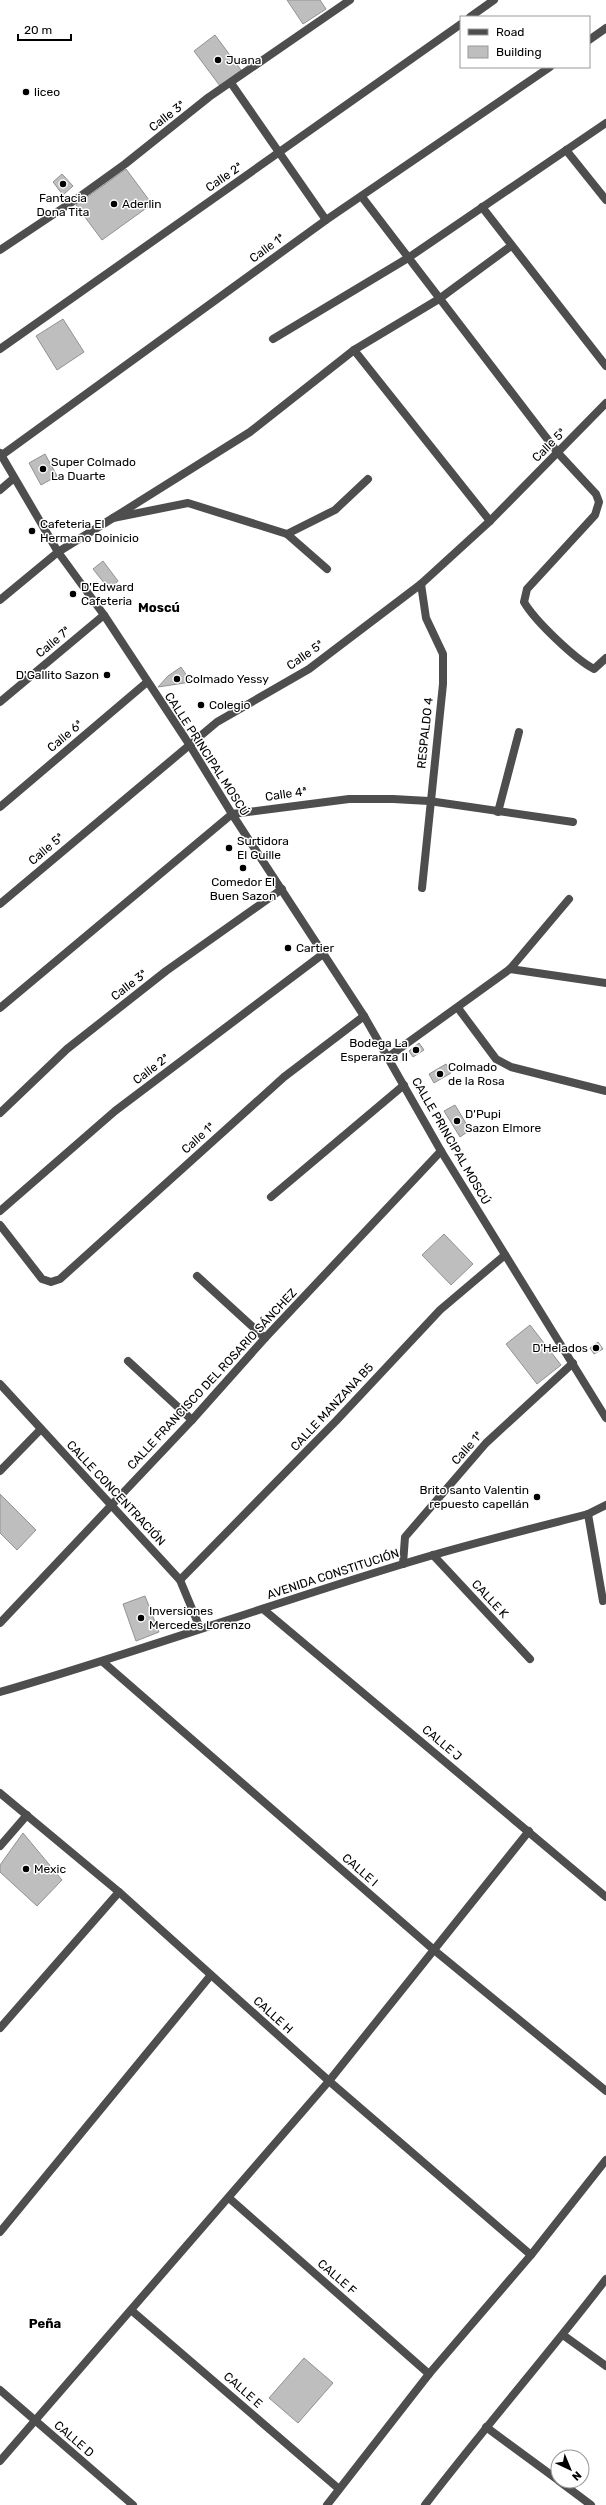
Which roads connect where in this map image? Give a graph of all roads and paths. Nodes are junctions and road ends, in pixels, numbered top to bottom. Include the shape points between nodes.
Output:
1 (350, 0) edge
2 (494, 0) edge
3 (471, 16) edge
4 (460, 25) edge
5 (606, 28) edge
6 (590, 39) edge
7 (549, 68) edge
8 (231, 83) junction
9 (606, 123) edge
10 (566, 150) junction
11 (279, 152) junction
12 (362, 197) junction
13 (606, 200) edge
14 (482, 207) junction
15 (326, 220) junction
16 (511, 246) junction
17 (0, 250) edge
18 (408, 258) junction
19 (439, 299) junction
20 (272, 339) dead end
21 (0, 349) edge
22 (354, 350) junction
23 (606, 366) edge
24 (606, 403) edge
25 (558, 453) junction
26 (1, 454) edge
27 (14, 478) junction
28 (368, 479) dead end
29 (0, 490) edge
30 (113, 518) junction
31 (490, 521) junction
32 (287, 534) junction
33 (58, 552) junction
34 (327, 569) dead end
35 (421, 584) junction
36 (0, 600) edge
37 (104, 616) junction
38 (606, 658) edge
39 (146, 683) junction
40 (0, 702) edge
41 (519, 732) dead end
42 (189, 744) junction
43 (429, 801) junction
44 (0, 808) edge
45 (498, 812) junction
46 (232, 814) junction
47 (573, 822) dead end
48 (422, 888) dead end
49 (282, 889) junction
50 (569, 899) dead end
51 (0, 904) edge
52 (323, 954) junction
53 (510, 969) junction
54 (606, 983) edge
55 (0, 1008) edge
56 (458, 1008) junction
57 (364, 1016) junction
58 (388, 1057) junction
59 (404, 1085) junction
60 (606, 1091) edge
61 (0, 1113) edge
62 (441, 1151) junction
63 (271, 1197) dead end
64 (0, 1211) edge
65 (0, 1225) edge
66 (505, 1255) junction
67 (197, 1276) dead end
68 (265, 1338) junction
69 (128, 1361) dead end
70 (573, 1362) junction
71 (0, 1384) edge
72 (606, 1418) edge
73 (192, 1420) junction
74 (41, 1429) junction
75 (0, 1471) edge
76 (110, 1504) junction
77 (606, 1505) edge
78 (588, 1514) junction
79 (433, 1555) junction
80 (403, 1564) junction
81 (180, 1580) junction
82 (603, 1601) dead end
83 (263, 1609) junction
84 (0, 1623) edge
85 (200, 1628) junction
86 (530, 1659) dead end
87 (103, 1662) junction
88 (0, 1692) edge
89 (0, 1793) edge
90 (27, 1815) junction
91 (529, 1832) junction
92 (0, 1846) edge
93 (119, 1892) junction
94 (606, 1896) edge
95 (434, 1950) junction
96 (211, 1975) junction
97 (0, 2028) edge
98 (329, 2081) junction
99 (606, 2091) edge
100 (606, 2160) edge
101 (229, 2198) junction
102 (0, 2232) edge
103 (531, 2254) junction
104 (606, 2279) edge
105 (131, 2310) junction
106 (563, 2335) junction
107 (606, 2366) edge
108 (429, 2374) junction
109 (0, 2390) edge
110 (35, 2420) junction
111 (486, 2426) junction
112 (0, 2461) edge
113 (550, 2475) edge
114 (340, 2489) junction
115 (569, 2489) edge
116 (133, 2505) edge
117 (327, 2505) edge
118 (425, 2505) edge
119 (591, 2505) edge

1 - 8 street, Calle 3ª
2 - 3 street
4 - 11 street, Calle 2ª
5 - 6 street
7 - 12 street, Calle 1ª
8 - 11 street
8 - 17 street, Calle 3ª via 119,169
9 - 10 street
10 - 13 street
10 - 14 street
11 - 15 street
11 - 21 street, Calle 2ª
12 - 15 street, Calle 1ª
12 - 18 street
14 - 16 street
14 - 18 street
15 - 26 street, Calle 1ª
16 - 19 street
16 - 23 street
18 - 19 street
18 - 20 street
19 - 22 street
19 - 25 street
22 - 30 street via 250,432
22 - 31 street
24 - 25 street, Calle 5ª
25 - 31 street, Calle 5ª
25 - 38 street via 596,494 599,502 595,515 527,589 524,602 530,614 582,663 594,669
26 - 27 street, CALLE PRINCIPAL MOSCÚ
27 - 29 street
27 - 33 street, CALLE PRINCIPAL MOSCÚ
28 - 32 street via 335,510
30 - 32 street via 188,503
30 - 33 street
31 - 35 street, Calle 5ª
32 - 34 street
33 - 36 street
33 - 37 street, CALLE PRINCIPAL MOSCÚ
35 - 42 street, Calle 5ª via 309,669 217,722
35 - 43 street, RESPALDO 4 via 426,618 443,654
37 - 39 street, CALLE PRINCIPAL MOSCÚ
37 - 40 street, Calle 7ª
39 - 42 street, CALLE PRINCIPAL MOSCÚ
39 - 44 street, Calle 6ª
41 - 45 street
42 - 46 street, CALLE PRINCIPAL MOSCÚ
42 - 51 street, Calle 5ª
43 - 45 street, Calle 4ª
43 - 46 street, Calle 4ª via 349,799
43 - 48 street, RESPALDO 4
45 - 47 street, Calle 4ª
46 - 49 street, CALLE PRINCIPAL MOSCÚ
46 - 55 street
49 - 52 street, CALLE PRINCIPAL MOSCÚ
49 - 61 street, Calle 3ª via 166,972 67,1049
50 - 53 street
52 - 57 street, CALLE PRINCIPAL MOSCÚ
52 - 64 street, Calle 2ª via 115,1111
53 - 54 street
53 - 56 street
56 - 58 street
56 - 60 street via 496,1059 511,1067
57 - 58 street, CALLE PRINCIPAL MOSCÚ
57 - 65 street, Calle 1ª via 284,1077 60,1279 51,1282 42,1279
58 - 59 street, CALLE PRINCIPAL MOSCÚ
59 - 62 street, CALLE PRINCIPAL MOSCÚ
59 - 63 street
62 - 66 street, CALLE PRINCIPAL MOSCÚ
62 - 68 street, CALLE FRANCISCO DEL ROSARIO SÁNCHEZ
66 - 70 street, CALLE PRINCIPAL MOSCÚ
66 - 81 street, CALLE MANZANA B5 via 440,1310
67 - 68 street
68 - 73 street, CALLE FRANCISCO DEL ROSARIO SÁNCHEZ
69 - 73 street
70 - 72 street, CALLE PRINCIPAL MOSCÚ
70 - 80 street, Calle 1ª via 486,1443 405,1538
71 - 74 street, CALLE CONCENTRACIÓN
73 - 76 street, CALLE FRANCISCO DEL ROSARIO SÁNCHEZ
74 - 75 street
74 - 76 street, CALLE CONCENTRACIÓN
76 - 81 street, CALLE CONCENTRACIÓN
76 - 84 street, CALLE FRANCISCO DEL ROSARIO SÁNCHEZ
77 - 78 street, AVENIDA CONSTITUCIÓN
78 - 79 street, AVENIDA CONSTITUCIÓN
78 - 82 street
79 - 80 street, AVENIDA CONSTITUCIÓN
79 - 86 street, CALLE K
80 - 83 street, AVENIDA CONSTITUCIÓN
81 - 85 street, CALLE CONCENTRACIÓN
83 - 85 street, AVENIDA CONSTITUCIÓN
83 - 91 street, CALLE J
85 - 87 street, AVENIDA CONSTITUCIÓN
87 - 88 street, AVENIDA CONSTITUCIÓN
87 - 95 street, CALLE I
89 - 90 street, CALLE H
90 - 92 street
90 - 93 street, CALLE H
91 - 94 street, CALLE J
91 - 95 street
93 - 96 street, CALLE H
93 - 97 street
95 - 98 street
95 - 99 street, CALLE I
96 - 98 street, CALLE H
96 - 102 street
98 - 101 street
98 - 103 street, CALLE H
100 - 103 street
101 - 105 street
101 - 108 street, CALLE F
103 - 108 street
104 - 106 street
105 - 110 street
105 - 114 street, CALLE E
106 - 107 street
106 - 111 street
108 - 114 street
109 - 110 street, CALLE D
110 - 112 street
110 - 116 street, CALLE D
111 - 113 street
111 - 118 street
114 - 117 street
115 - 119 street

